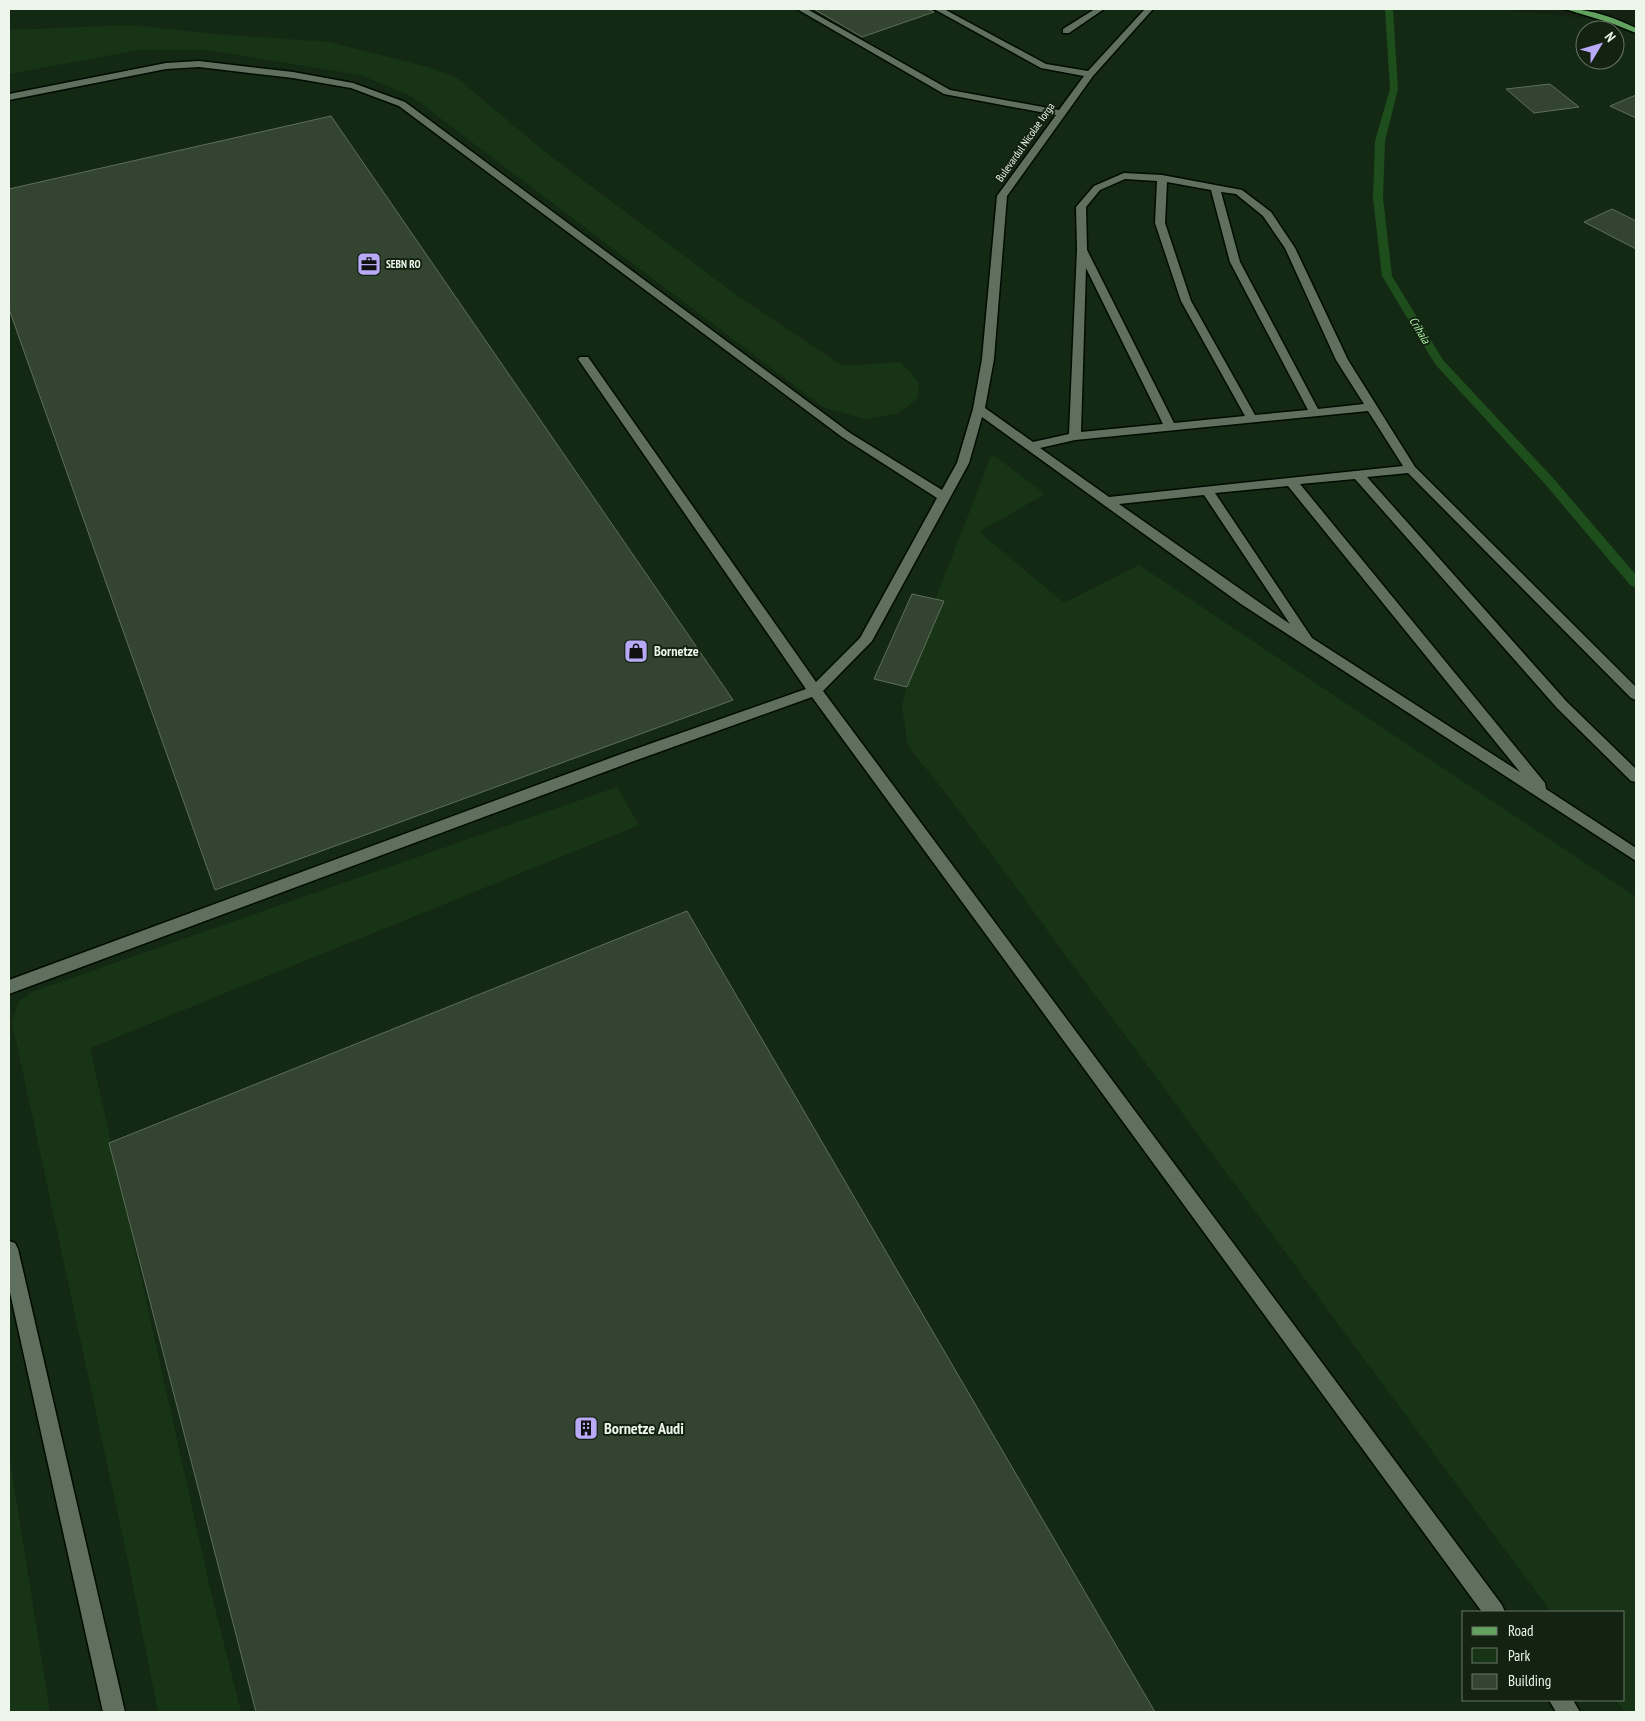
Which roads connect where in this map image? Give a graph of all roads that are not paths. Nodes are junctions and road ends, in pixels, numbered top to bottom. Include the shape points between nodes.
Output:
1 (801, 9) edge
2 (938, 9) edge
3 (1100, 9) edge
4 (1149, 9) edge
5 (1569, 9) edge
6 (1066, 31) dead end
7 (1636, 31) edge
8 (1090, 74) junction
9 (9, 97) edge
10 (1061, 113) junction
11 (1162, 178) junction
12 (1215, 188) junction
13 (1082, 249) junction
14 (584, 359) dead end
15 (1371, 407) junction
16 (979, 409) junction
17 (1315, 413) junction
18 (1252, 419) junction
19 (1170, 426) junction
20 (1075, 436) junction
21 (1032, 446) junction
22 (1411, 469) junction
23 (1357, 474) junction
24 (1291, 481) junction
25 (1207, 490) junction
26 (944, 497) junction
27 (1106, 501) junction
28 (1309, 642) junction
29 (815, 691) junction
30 (1636, 695) edge
31 (1636, 777) edge
32 (1549, 798) junction
33 (1636, 855) edge
34 (9, 987) edge
35 (9, 1250) edge
36 (1494, 1611) edge
37 (1561, 1701) edge
38 (114, 1712) edge
39 (1569, 1712) edge

1 - 10 street via 947,92
2 - 8 street via 1044,66
3 - 6 street
4 - 8 street, Bulevardul Nicolae Iorga
5 - 7 main road via 1614,21
8 - 10 street, Bulevardul Nicolae Iorga
9 - 26 street via 166,66 199,64 353,86 402,104 846,435
10 - 16 street, Bulevardul Nicolae Iorga via 1002,196 988,359
11 - 12 street
11 - 13 street via 1124,176 1097,188 1081,207
11 - 18 street via 1160,223 1186,301
12 - 15 street via 1239,192 1267,214 1290,248 1342,360
12 - 17 street via 1235,262
13 - 19 street
13 - 20 street
14 - 29 street
15 - 17 street
15 - 22 street
16 - 21 street
16 - 26 street, Bulevardul Nicolae Iorga via 963,463
17 - 18 street
18 - 19 street
19 - 20 street
20 - 21 street
21 - 27 street
22 - 23 street
22 - 30 street
23 - 24 street
23 - 31 street via 1562,706
24 - 25 street
24 - 32 street
25 - 27 street
25 - 28 street
26 - 29 street, Bulevardul Nicolae Iorga via 864,641
27 - 28 street
28 - 32 street
29 - 34 street
29 - 36 street
32 - 33 street
35 - 38 street
37 - 39 street

